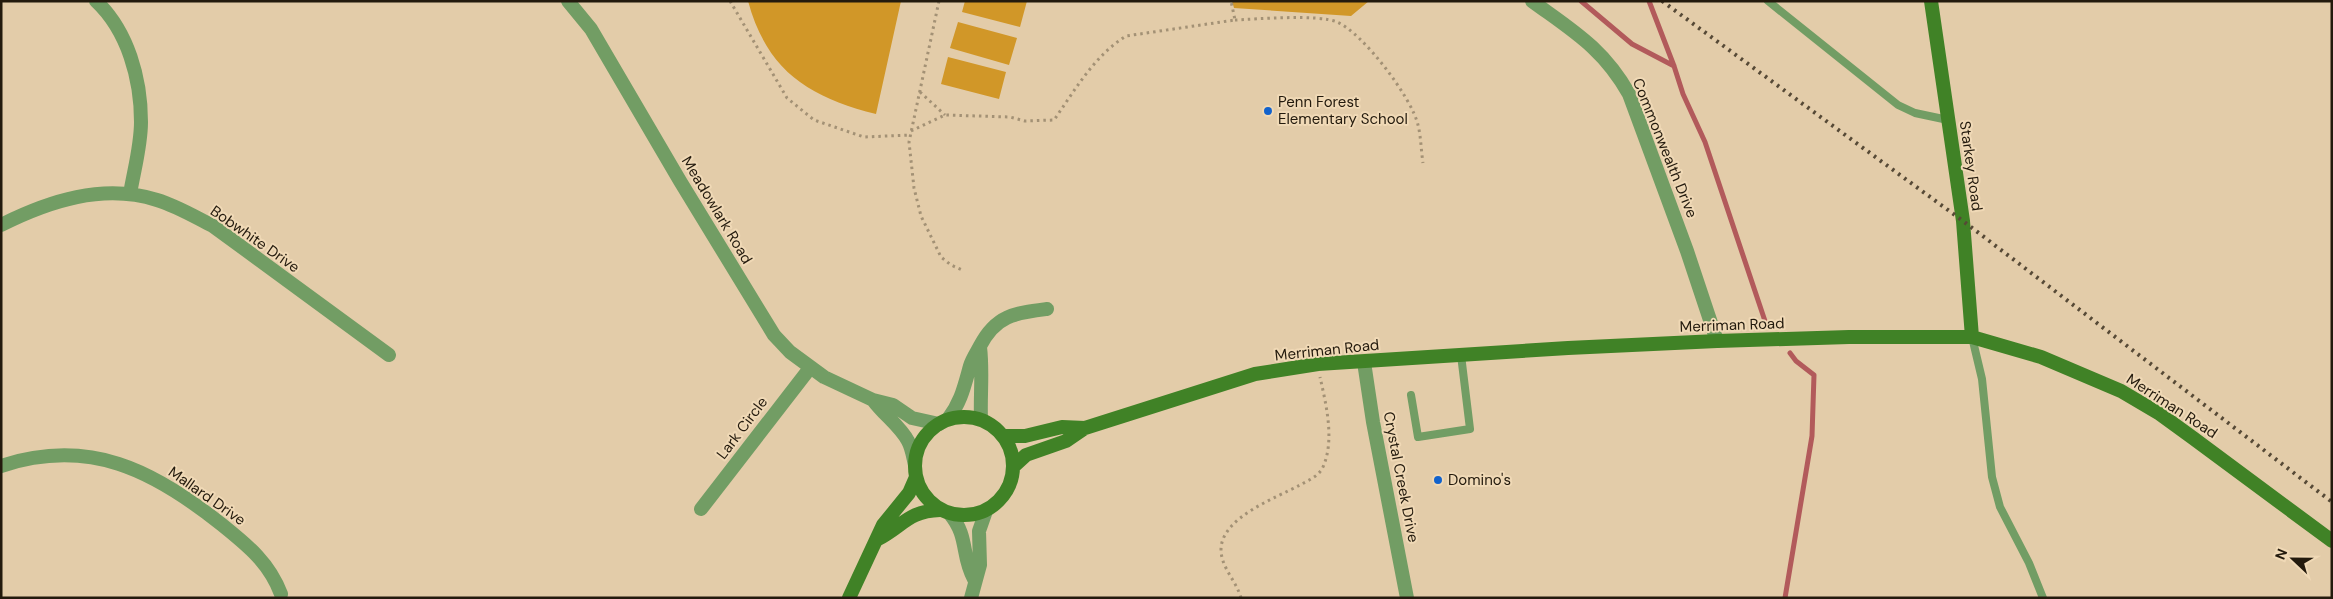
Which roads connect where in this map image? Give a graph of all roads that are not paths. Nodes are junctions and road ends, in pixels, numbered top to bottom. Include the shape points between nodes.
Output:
1 (96, 1) edge
2 (568, 1) edge
3 (1532, 1) edge
4 (1768, 1) edge
5 (1931, 1) edge
6 (1948, 120) junction
7 (130, 194) junction
8 (1, 225) edge
9 (1047, 309) dead end
10 (1972, 337) junction
11 (1717, 341) junction
12 (980, 347) junction
13 (389, 355) dead end
14 (1461, 355) junction
15 (1364, 362) junction
16 (810, 368) junction
17 (1411, 395) dead end
18 (873, 400) junction
19 (981, 419) junction
20 (943, 421) junction
21 (1085, 428) junction
22 (1004, 436) junction
23 (1, 466) edge
24 (1014, 466) junction
25 (915, 471) junction
26 (701, 509) dead end
27 (986, 511) junction
28 (945, 512) junction
29 (878, 539) junction
30 (2332, 541) edge
31 (974, 579) junction
32 (281, 594) dead end
33 (849, 598) edge
34 (971, 598) edge
35 (1407, 598) edge
36 (2043, 598) edge

1 - 7 street via 116,27 128,50 140,96 140,138
2 - 16 street, Meadowlark Road via 590,29 774,334
3 - 11 street, Commonwealth Drive via 1602,55 1629,94
4 - 6 lane via 1898,105 1923,116
5 - 6 main road, Starkey Road
6 - 10 main road, Starkey Road via 1963,221
7 - 8 street, Bobwhite Drive via 78,196
7 - 13 street, Bobwhite Drive via 165,203 213,226
9 - 12 street via 1018,313 1000,320 987,332
10 - 11 main road, Merriman Road
10 - 30 main road, Merriman Road via 2041,356 2121,391 2187,433
10 - 36 lane via 1982,379 1992,477 2000,507
11 - 14 main road, Merriman Road
12 - 19 street
12 - 20 street via 970,364 963,396
14 - 15 main road, Merriman Road
14 - 17 lane via 1470,429 1418,437
15 - 21 main road, Merriman Road via 1318,364 1255,374
15 - 35 street, Crystal Creek Drive
16 - 18 street, Meadowlark Road
16 - 26 street, Lark Circle
18 - 20 street, Meadowlark Road via 893,405 920,421
18 - 25 street, Meadowlark Road via 904,434
19 - 20 main road via 970,417
19 - 22 main road
20 - 25 main road via 921,441
21 - 22 main road, Merriman Road via 1062,427 1025,436
21 - 24 main road, Merriman Road via 1066,441 1026,456
22 - 24 main road
23 - 32 street, Mallard Drive via 38,457 90,456 120,463 146,474 192,501 254,551 267,566
24 - 27 main road via 1006,492
25 - 28 main road via 924,496
25 - 29 main road via 909,493 883,525
27 - 28 main road via 968,516
27 - 31 street via 979,531 980,565
28 - 29 main road via 927,510 913,515
28 - 31 street via 959,525 967,566
29 - 33 main road
31 - 34 street

